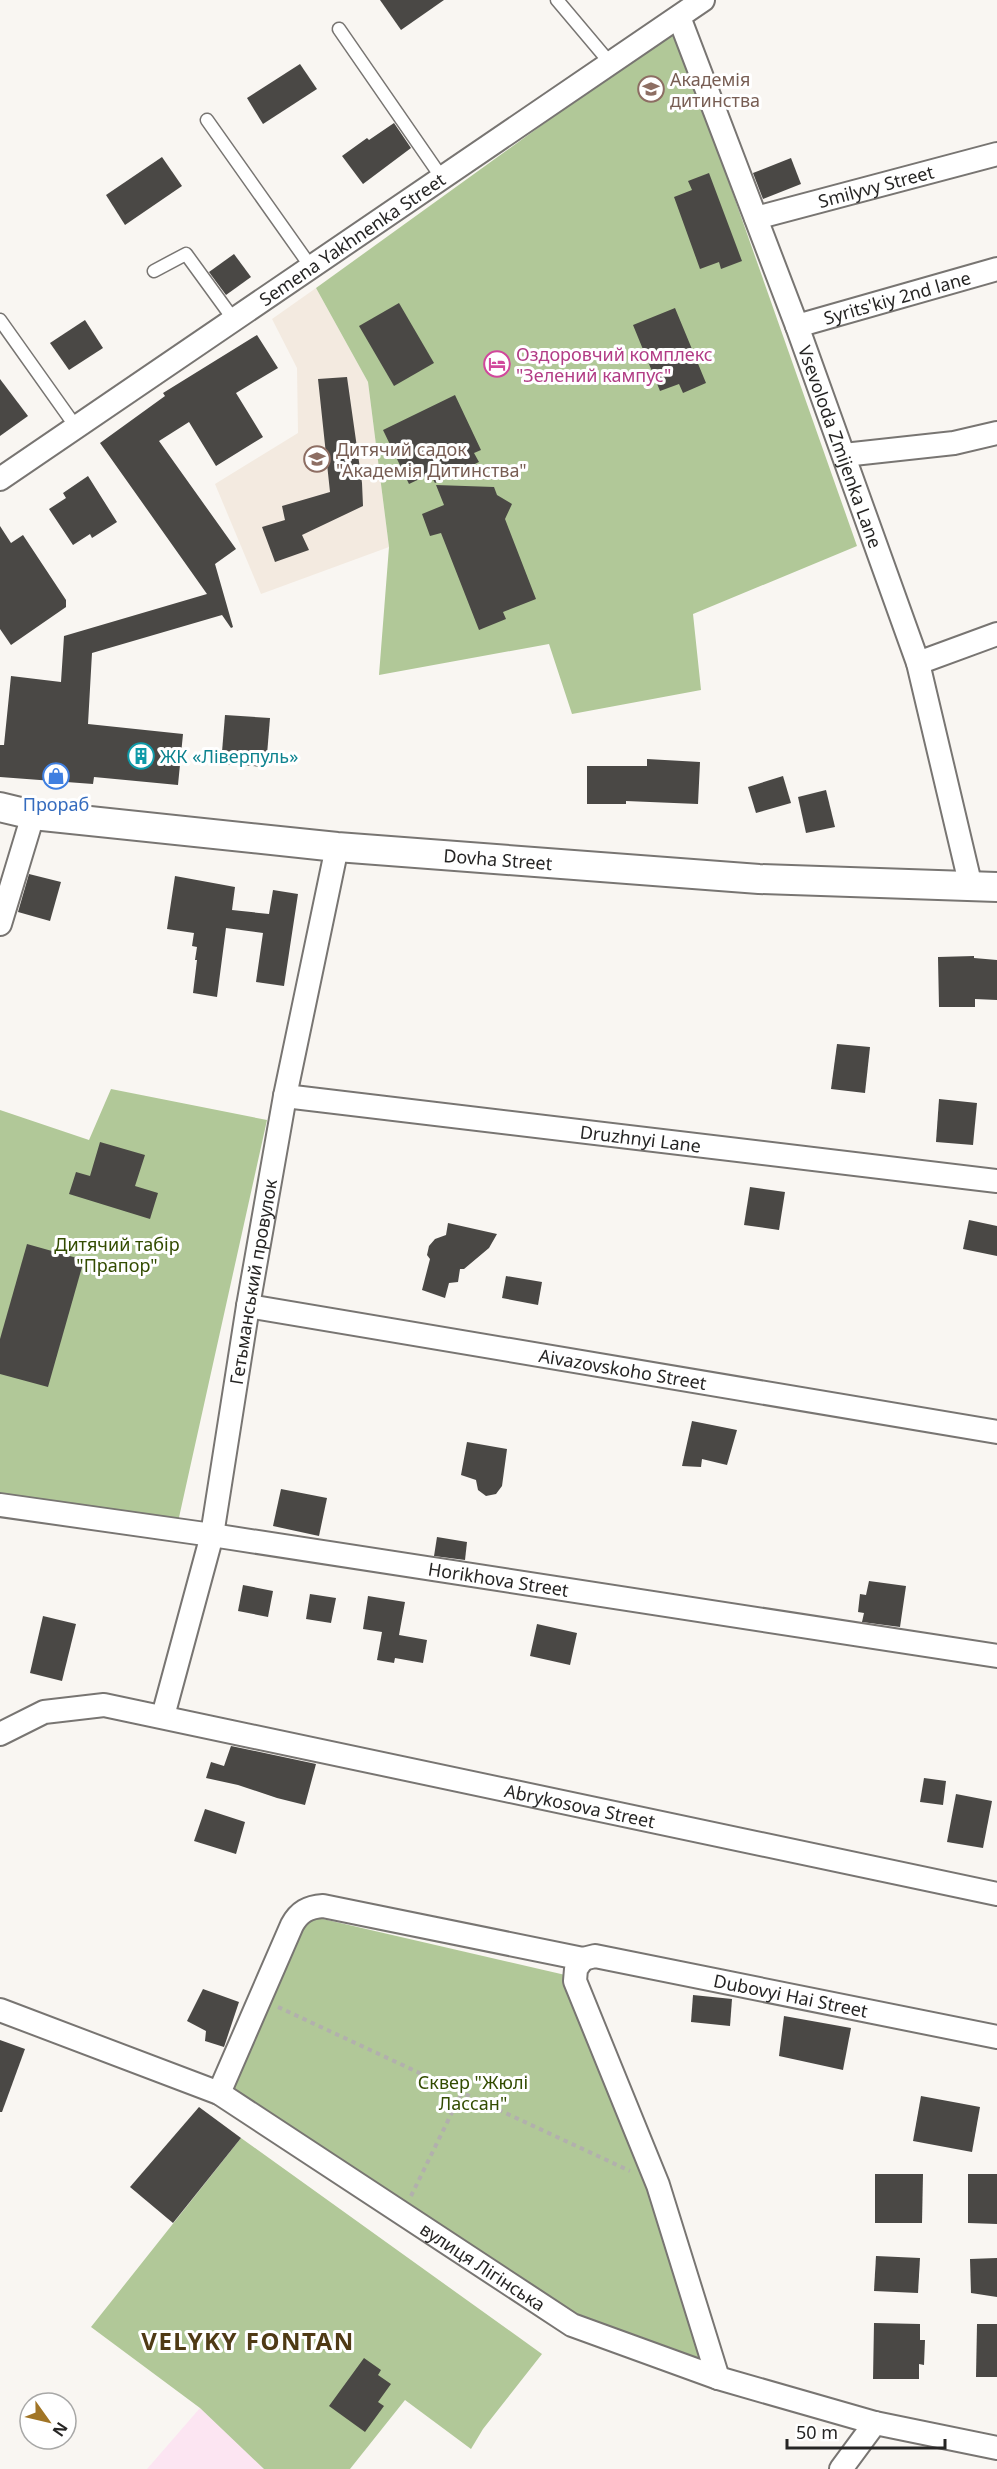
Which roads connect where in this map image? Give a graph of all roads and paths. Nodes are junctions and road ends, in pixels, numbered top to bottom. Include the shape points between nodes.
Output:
1 (557, 0) edge
2 (703, 0) edge
3 (679, 17) junction
4 (339, 29) dead end
5 (611, 64) junction
6 (207, 120) dead end
7 (997, 154) edge
8 (442, 178) junction
9 (756, 218) junction
10 (311, 267) junction
11 (997, 269) edge
12 (154, 271) dead end
13 (0, 320) edge
14 (234, 320) junction
15 (797, 326) junction
16 (76, 427) junction
17 (997, 433) edge
18 (844, 455) junction
19 (0, 479) edge
20 (997, 634) edge
21 (918, 663) junction
22 (0, 807) edge
23 (33, 815) junction
24 (337, 847) junction
25 (984, 887) edge
26 (0, 924) edge
27 (285, 1096) junction
28 (997, 1181) edge
29 (248, 1306) junction
30 (997, 1432) edge
31 (0, 1505) edge
32 (212, 1535) junction
33 (997, 1656) edge
34 (163, 1716) junction
35 (0, 1734) edge
36 (997, 1894) edge
37 (583, 1959) junction
38 (274, 2005) dead end
39 (0, 2010) edge
40 (997, 2037) edge
41 (462, 2092) junction
42 (219, 2093) junction
43 (658, 2185) junction
44 (403, 2214) junction
45 (718, 2378) junction
46 (875, 2423) junction
47 (997, 2448) edge
48 (841, 2469) edge

1 - 5 lane
2 - 3 street, Semena Yakhnenka Street
3 - 5 street, Semena Yakhnenka Street
3 - 9 street, Vsevoloda Zmijenka Lane
4 - 8 lane
5 - 8 street, Semena Yakhnenka Street
6 - 10 lane
7 - 9 street, Smilyvy Street
8 - 10 street, Semena Yakhnenka Street
9 - 15 street, Vsevoloda Zmijenka Lane
10 - 14 street, Semena Yakhnenka Street
11 - 15 street, Syrits'kiy 2nd lane
12 - 14 lane via 186,254
13 - 16 lane
14 - 16 street, Semena Yakhnenka Street
15 - 18 street, Vsevoloda Zmijenka Lane
16 - 19 street, Semena Yakhnenka Street
17 - 18 street
18 - 21 street, Vsevoloda Zmijenka Lane
20 - 21 street
21 - 25 street, Vsevoloda Zmijenka Lane
22 - 23 street, Dovha Street
23 - 24 street, Dovha Street
23 - 26 street
24 - 25 street, Dovha Street via 759,879
24 - 27 street, Гетьманський провулок
27 - 28 street, Druzhnyi Lane
27 - 29 street, Гетьманський провулок
29 - 30 street, Aivazovskoho Street
29 - 32 street, Гетьманський провулок
31 - 32 street, Horikhova Street
32 - 33 street, Horikhova Street
32 - 34 street, Гетьманський провулок
34 - 35 street, Abrykosova Street via 104,1704 44,1712
34 - 36 street, Abrykosova Street
37 - 40 street, Dubovyi Hai Street via 595,1956
37 - 42 street, Dubovyi Hai Street via 313,1906 292,1925
37 - 43 street via 576,1969 576,1981
38 - 41 path
39 - 42 street, вулиця Лігінська
41 - 43 path
41 - 44 path
42 - 44 street, вулиця Лігінська
43 - 45 street
44 - 45 street, вулиця Лігінська via 572,2325
45 - 46 street, вулиця Лігінська
46 - 47 street, вулиця Лігінська
46 - 48 street

